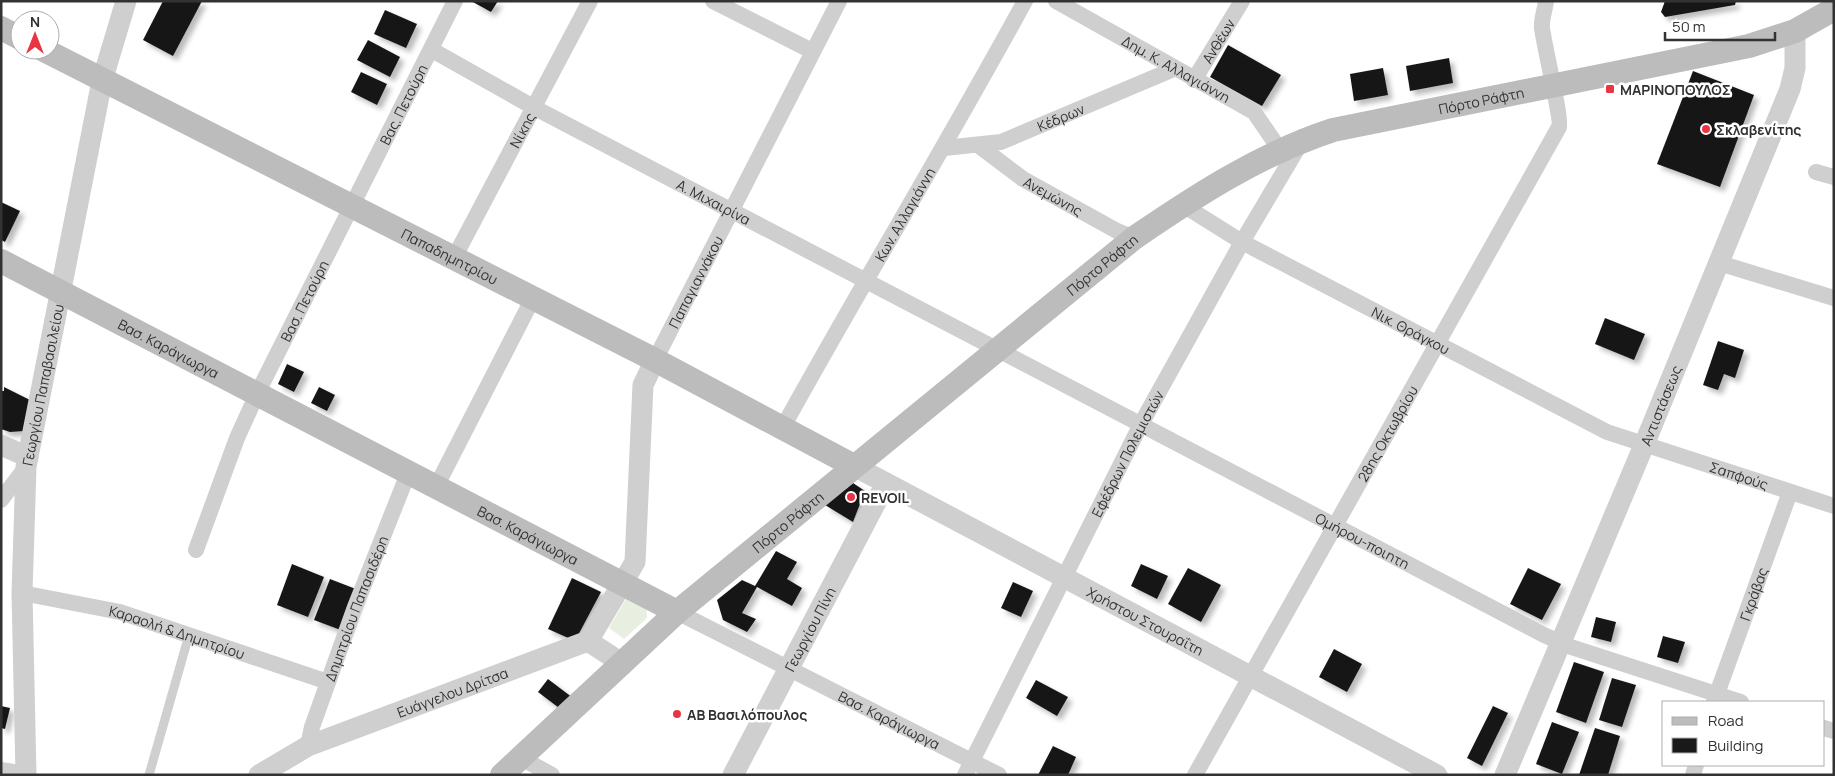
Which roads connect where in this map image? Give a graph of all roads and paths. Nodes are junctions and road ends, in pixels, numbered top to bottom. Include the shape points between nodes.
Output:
1 (126, 1) edge
2 (455, 1) edge
3 (590, 1) edge
4 (713, 1) edge
5 (839, 1) edge
6 (1025, 1) edge
7 (1056, 1) edge
8 (1242, 1) edge
9 (1546, 1) edge
10 (1834, 9) edge
11 (1795, 31) junction
12 (432, 50) junction
13 (812, 51) junction
14 (60, 59) edge
15 (1174, 69) junction
16 (1194, 80) junction
17 (102, 81) junction
18 (1552, 87) junction
19 (535, 108) junction
20 (1302, 140) junction
21 (978, 145) junction
22 (944, 148) junction
23 (1280, 150) junction
24 (1816, 172) dead end
25 (1834, 177) edge
26 (1183, 205) junction
27 (352, 206) junction
28 (731, 209) junction
29 (1134, 238) junction
30 (1242, 242) junction
31 (454, 258) junction
32 (1, 261) edge
33 (1719, 264) junction
34 (866, 279) junction
35 (59, 291) junction
36 (533, 298) junction
37 (1834, 298) edge
38 (1439, 343) junction
39 (998, 348) junction
40 (655, 360) junction
41 (257, 394) junction
42 (1141, 424) junction
43 (783, 427) junction
44 (1, 445) edge
45 (1644, 445) junction
46 (27, 462) junction
47 (854, 466) junction
48 (409, 471) junction
49 (886, 482) junction
50 (436, 487) junction
51 (1790, 492) junction
52 (1, 500) edge
53 (1834, 506) edge
54 (1334, 528) junction
55 (196, 550) dead end
56 (1063, 576) junction
57 (624, 584) junction
58 (22, 593) junction
59 (677, 612) junction
60 (189, 635) junction
61 (588, 641) junction
62 (1560, 643) junction
63 (623, 664) junction
64 (788, 668) junction
65 (1250, 676) junction
66 (328, 682) junction
67 (1715, 698) edge
68 (1734, 701) edge
69 (308, 746) junction
70 (521, 758) junction
71 (969, 768) edge
72 (1, 770) edge
73 (26, 775) edge
74 (149, 775) edge
75 (258, 775) edge
76 (502, 775) edge
77 (552, 775) edge
78 (733, 775) edge
79 (999, 775) edge
80 (1195, 775) edge
81 (1437, 775) edge
82 (1505, 775) edge

1 - 17 street, Γεωργίου Παπαβασιλείου
2 - 12 street, Βας. Πετούρη
3 - 19 street, Νίκης
4 - 13 street
5 - 13 street, Παπαγιαννάκου
6 - 22 street, Κων. Αλλαγιάννη
7 - 15 street, Δημ. Κ. Αλλαγιάννη
8 - 16 street, Ανθέων
9 - 18 street, 28ης Οκτωβρίου via 1542,25
10 - 11 main road, Πόρτο Ράφτη
11 - 18 main road, Πόρτο Ράφτη via 1748,46
11 - 33 street, Αντιστάσεως via 1795,68 1790,89
12 - 19 street, Α. Μιχαιρίνα
12 - 27 street, Βας. Πετούρη
13 - 28 street, Παπαγιαννάκου
14 - 17 main road, Παπαδημητρίου
15 - 16 street, Δημ. Κ. Αλλαγιάννη
15 - 21 street, Κέδρων via 1002,142
16 - 23 street, Δημ. Κ. Αλλαγιάννη via 1254,112
17 - 27 main road, Παπαδημητρίου
17 - 35 street, Γεωργίου Παπαβασιλείου
18 - 20 main road, Πόρτο Ράφτη via 1346,128
18 - 38 street, 28ης Οκτωβρίου via 1560,116 1559,128
19 - 28 street, Α. Μιχαιρίνα
19 - 31 street, Νίκης
20 - 23 main road, Πόρτο Ράφτη
20 - 30 street, Εφέδρων Πολεμιστών
21 - 22 street, Κέδρων
21 - 29 street, Ανεμώνης via 1023,179
22 - 34 street, Κων. Αλλαγιάννη
23 - 26 main road, Πόρτο Ράφτη
24 - 25 street
26 - 29 main road, Πόρτο Ράφτη
26 - 30 street, Νικ. Θράγκου
27 - 31 main road, Παπαδημητρίου
27 - 41 street, Βασ. Πετούρη
28 - 34 street, Α. Μιχαιρίνα
28 - 40 street, Παπαγιαννάκου
29 - 39 main road, Πόρτο Ράφτη
30 - 38 street, Νικ. Θράγκου
30 - 42 street, Εφέδρων Πολεμιστών
31 - 36 main road, Παπαδημητρίου
32 - 35 main road, Βασ. Καράγιωργα
33 - 37 street
33 - 45 street, Αντιστάσεως
34 - 39 street, Α. Μιχαιρίνα
34 - 43 street, Κων. Αλλαγιάννη
35 - 41 main road, Βασ. Καράγιωργα
35 - 46 street, Γεωργίου Παπαβασιλείου
36 - 40 main road, Παπαδημητρίου
36 - 50 street
38 - 45 street, Νικ. Θράγκου via 1607,432
38 - 54 street, 28ης Οκτωβρίου
39 - 42 street, Ομήρου-ποιητη
39 - 47 main road, Πόρτο Ράφτη
40 - 43 main road, Παπαδημητρίου
40 - 57 street, Παπαγιαννάκου via 643,384 635,562
41 - 48 main road, Βασ. Καράγιωργα
41 - 55 street, Βασ. Πετούρη via 236,438
42 - 54 street, Ομήρου-ποιητη
42 - 56 street, Εφέδρων Πολεμιστών
43 - 47 main road, Παπαδημητρίου
44 - 46 street
45 - 51 street, Σαπφούς
45 - 62 street, Αντιστάσεως
46 - 52 street
46 - 58 street, Γεωργίου Παπαβασιλείου
47 - 49 street, Χρήστου Στουραΐτη
47 - 59 main road, Πόρτο Ράφτη
48 - 50 main road, Βασ. Καράγιωργα
48 - 66 street, Δημητρίου Παπασιδέρη
49 - 56 street, Χρήστου Στουραΐτη
49 - 64 street, Γεωργίου Πίνη
50 - 57 main road, Βασ. Καράγιωργα
51 - 53 street, Σαπφούς
51 - 67 street, Γκράβας
54 - 62 street, Ομήρου-ποιητη
54 - 65 street, 28ης Οκτωβρίου
56 - 65 street, Χρήστου Στουραΐτη
56 - 71 street, Εφέδρων Πολεμιστών
57 - 59 main road, Βασ. Καράγιωργα
57 - 61 street
58 - 60 street, Καραολή & Δημητρίου via 120,612
58 - 73 street, Γεωργίου Παπαβασιλείου
59 - 63 main road, Πόρτο Ράφτη
59 - 64 street, Βασ. Καράγιωργα
60 - 66 street, Καραολή & Δημητρίου
60 - 74 lane
61 - 63 street
61 - 69 street, Ευάγγελου Δρίτσα
62 - 67 street, Ομήρου-ποιητη
62 - 82 street, Αντιστάσεως
63 - 70 main road, Πόρτο Ράφτη
64 - 71 street, Βασ. Καράγιωργα
64 - 78 street, Γεωργίου Πίνη
65 - 80 street, 28ης Οκτωβρίου
65 - 81 street, Χρήστου Στουραΐτη
66 - 69 street, Δημητρίου Παπασιδέρη
67 - 68 street, Ομήρου-ποιητη
69 - 75 street, Ευάγγελου Δρίτσα
70 - 76 main road, Πόρτο Ράφτη
70 - 77 street
71 - 79 street, Βασ. Καράγιωργα
72 - 73 street

